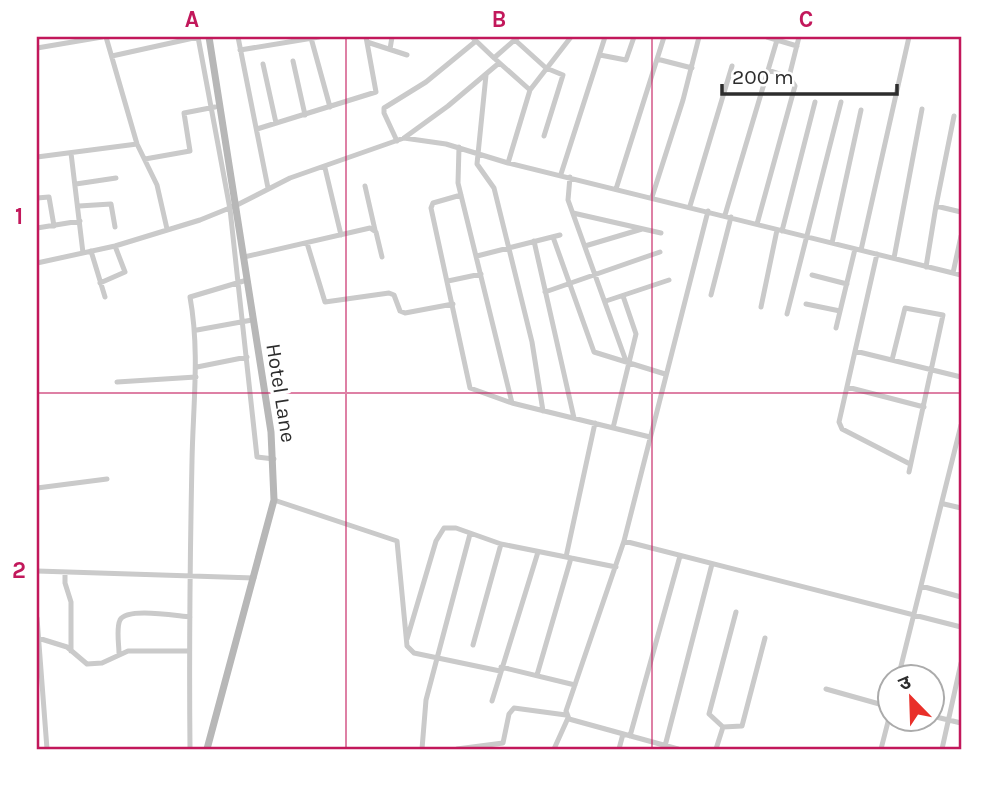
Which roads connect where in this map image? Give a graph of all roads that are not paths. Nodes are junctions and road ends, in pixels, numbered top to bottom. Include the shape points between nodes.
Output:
1 (55, 37) edge
2 (104, 37) edge
3 (209, 37) edge
4 (238, 37) edge
5 (319, 37) edge
6 (392, 37) edge
7 (571, 37) edge
8 (605, 37) edge
9 (634, 37) edge
10 (664, 37) edge
11 (699, 37) edge
12 (767, 37) edge
13 (799, 37) edge
14 (909, 37) edge
15 (311, 38) edge
16 (517, 38) edge
17 (366, 39) edge
18 (474, 39) edge
19 (777, 40) junction
20 (57, 45) junction
21 (797, 46) junction
22 (37, 48) edge
23 (390, 49) junction
24 (240, 50) junction
25 (407, 55) dead end
26 (600, 55) junction
27 (112, 57) junction
28 (657, 59) junction
29 (496, 60) junction
30 (292, 61) dead end
31 (262, 64) dead end
32 (732, 66) dead end
33 (546, 68) junction
34 (692, 68) junction
35 (768, 70) junction
36 (486, 75) junction
37 (789, 77) junction
38 (530, 90) junction
39 (815, 102) dead end
40 (841, 102) dead end
41 (216, 106) junction
42 (330, 107) junction
43 (922, 109) dead end
44 (861, 110) dead end
45 (305, 115) junction
46 (954, 116) dead end
47 (276, 123) junction
48 (257, 129) junction
49 (544, 136) dead end
50 (401, 139) junction
51 (137, 144) junction
52 (459, 147) junction
53 (71, 153) junction
54 (478, 154) junction
55 (37, 157) edge
56 (145, 159) junction
57 (508, 163) junction
58 (325, 168) junction
59 (561, 174) junction
60 (570, 177) junction
61 (116, 178) dead end
62 (76, 184) junction
63 (365, 186) dead end
64 (268, 188) junction
65 (616, 189) junction
66 (461, 195) junction
67 (652, 197) junction
68 (37, 198) edge
69 (79, 206) junction
70 (690, 206) junction
71 (936, 206) junction
72 (233, 207) junction
73 (708, 211) junction
74 (961, 212) edge
75 (573, 213) junction
76 (728, 216) junction
77 (80, 221) junction
78 (757, 224) junction
79 (54, 226) junction
80 (115, 227) dead end
81 (37, 228) edge
82 (167, 229) junction
83 (642, 229) junction
84 (375, 230) junction
85 (780, 230) junction
86 (661, 233) dead end
87 (341, 235) junction
88 (961, 236) edge
89 (807, 238) junction
90 (534, 242) junction
91 (307, 243) junction
92 (832, 243) junction
93 (115, 246) junction
94 (585, 246) junction
95 (509, 248) junction
96 (858, 249) junction
97 (91, 251) junction
98 (660, 252) dead end
99 (83, 253) junction
100 (877, 254) junction
101 (244, 257) junction
102 (382, 257) dead end
103 (477, 257) junction
104 (894, 258) junction
105 (37, 263) edge
106 (926, 267) junction
107 (953, 273) junction
108 (481, 274) junction
109 (596, 275) junction
110 (812, 275) dead end
111 (961, 275) edge
112 (670, 280) dead end
113 (242, 281) junction
114 (448, 281) junction
115 (100, 283) junction
116 (847, 284) junction
117 (568, 285) junction
118 (545, 292) junction
119 (711, 295) dead end
120 (623, 296) junction
121 (105, 297) dead end
122 (607, 301) junction
123 (453, 304) junction
124 (806, 304) dead end
125 (761, 307) dead end
126 (840, 311) junction
127 (787, 314) dead end
128 (247, 321) junction
129 (836, 328) dead end
130 (197, 330) junction
131 (855, 351) junction
132 (247, 357) junction
133 (891, 360) junction
134 (628, 361) junction
135 (197, 367) junction
136 (932, 370) junction
137 (665, 374) junction
138 (196, 377) junction
139 (961, 377) edge
140 (117, 382) dead end
141 (847, 387) junction
142 (512, 403) junction
143 (923, 407) junction
144 (543, 411) junction
145 (575, 418) junction
146 (595, 423) junction
147 (961, 425) edge
148 (613, 428) junction
149 (650, 437) junction
150 (268, 460) junction
151 (911, 464) junction
152 (909, 472) dead end
153 (107, 479) dead end
154 (37, 488) edge
155 (274, 500) junction
156 (944, 504) junction
157 (961, 508) edge
158 (470, 534) junction
159 (624, 541) junction
160 (502, 544) junction
161 (538, 552) junction
162 (680, 556) junction
163 (569, 558) junction
164 (712, 564) junction
165 (616, 567) junction
166 (37, 571) edge
167 (65, 572) junction
168 (190, 575) junction
169 (250, 577) junction
170 (921, 586) junction
171 (961, 597) edge
172 (736, 612) dead end
173 (914, 615) junction
174 (190, 617) junction
175 (37, 618) edge
176 (961, 627) edge
177 (38, 638) edge
178 (765, 638) dead end
179 (406, 642) junction
180 (473, 645) dead end
181 (71, 651) junction
182 (189, 651) junction
183 (119, 653) junction
184 (438, 658) junction
185 (961, 663) edge
186 (38, 664) edge
187 (901, 664) edge
188 (501, 669) junction
189 (537, 675) junction
190 (575, 685) junction
191 (826, 690) dead end
192 (492, 701) dead end
193 (876, 703) edge
194 (567, 717) junction
195 (948, 720) junction
196 (961, 723) edge
197 (723, 727) junction
198 (627, 735) junction
199 (665, 746) junction
200 (494, 748) edge
201 (47, 749) edge
202 (190, 749) edge
203 (207, 749) edge
204 (422, 749) edge
205 (457, 749) edge
206 (554, 749) edge
207 (619, 749) edge
208 (678, 749) edge
209 (716, 749) edge
210 (942, 749) edge

1 - 20 street
2 - 20 street
2 - 27 street
3 - 41 street, Hotel Lane
4 - 24 street
5 - 15 street
6 - 23 street
7 - 33 street
8 - 26 street
9 - 26 street via 626,60
10 - 28 street
11 - 34 street
12 - 19 street
13 - 21 street
14 - 96 street
15 - 24 street
15 - 42 street
16 - 29 street
16 - 33 street
17 - 23 street
17 - 42 street via 377,91
18 - 29 street
18 - 50 street via 426,82 384,108
19 - 21 street
19 - 35 street
20 - 22 street
21 - 37 street
23 - 25 street
24 - 48 street
26 - 59 street
27 - 41 street via 198,37
27 - 51 street
28 - 34 street
28 - 65 street
29 - 36 street
29 - 38 street
30 - 45 street
31 - 47 street
32 - 70 street
33 - 38 street
33 - 49 street via 563,77
34 - 67 street
35 - 37 street
35 - 76 street
36 - 50 street
36 - 54 street
37 - 78 street via 795,86
38 - 57 street
39 - 85 street
40 - 89 street
41 - 56 street via 184,113 190,151
41 - 72 street, Hotel Lane
42 - 45 street
43 - 104 street
44 - 92 street
45 - 47 street
46 - 71 street
47 - 48 street
48 - 64 street
50 - 52 street
50 - 58 street
51 - 53 street
51 - 56 street
52 - 54 street
52 - 66 street
53 - 55 street
53 - 62 street
54 - 57 street
54 - 95 street via 478,168 494,188
56 - 82 street via 157,185
57 - 59 street
58 - 64 street
58 - 87 street
59 - 60 street
60 - 65 street
60 - 75 street via 567,194
61 - 62 street
62 - 69 street
63 - 84 street
64 - 72 street
65 - 67 street
66 - 103 street
66 - 114 street via 431,205
67 - 70 street
68 - 79 street via 49,197
69 - 77 street
69 - 80 street via 111,204
70 - 73 street
71 - 74 street
71 - 106 street
72 - 82 street
72 - 101 street, Hotel Lane
72 - 113 street
73 - 76 street
73 - 137 street
75 - 83 street
75 - 94 street
76 - 78 street
76 - 119 street
77 - 79 street
77 - 99 street
78 - 85 street
79 - 81 street
82 - 93 street
83 - 86 street
83 - 94 street
84 - 87 street
84 - 102 street
85 - 89 street
85 - 125 street
87 - 91 street
88 - 107 street
89 - 92 street
89 - 127 street
90 - 95 street
90 - 117 street via 556,236
90 - 118 street
91 - 101 street
91 - 123 street via 321,298 326,302 389,293 405,313
92 - 96 street
93 - 97 street
93 - 115 street via 125,272
94 - 109 street
95 - 103 street
95 - 144 street
96 - 100 street
96 - 116 street
97 - 99 street
97 - 115 street
98 - 109 street
99 - 105 street
100 - 104 street
100 - 131 street
101 - 113 street, Hotel Lane
103 - 108 street
104 - 106 street
106 - 107 street
107 - 111 street
108 - 114 street
108 - 142 street
109 - 117 street
109 - 122 street
110 - 116 street
112 - 120 street
113 - 128 street, Hotel Lane
113 - 130 street via 191,295
114 - 123 street
115 - 121 street
116 - 126 street
117 - 118 street
117 - 134 street via 594,352
118 - 145 street
120 - 122 street
120 - 134 street via 635,326
122 - 134 street
123 - 142 street via 470,388
124 - 126 street
126 - 129 street
128 - 130 street
128 - 132 street
128 - 150 street, Hotel Lane
130 - 135 street
131 - 133 street
131 - 141 street
132 - 135 street
132 - 150 street via 257,457
133 - 136 street
133 - 136 street via 905,308 940,314 944,321
134 - 137 street
134 - 148 street
135 - 138 street
136 - 139 street
136 - 143 street
137 - 149 street
138 - 140 street
138 - 168 street
141 - 143 street
141 - 151 street via 839,418 842,429
142 - 144 street
143 - 151 street
144 - 145 street
145 - 146 street
146 - 148 street
146 - 163 street
147 - 156 street
148 - 149 street
149 - 159 street
150 - 155 street, Hotel Lane
151 - 152 street
153 - 154 street
155 - 169 street, Hotel Lane
155 - 179 street via 397,541
156 - 157 street
156 - 170 street
158 - 160 street
158 - 179 street via 449,527 439,533
158 - 184 street
159 - 162 street
159 - 165 street
160 - 161 street
160 - 180 street
161 - 163 street
161 - 188 street
162 - 164 street
162 - 198 street
163 - 165 street
163 - 189 street
164 - 173 street
164 - 199 street
165 - 190 street
166 - 167 street
167 - 168 street
167 - 181 street
168 - 169 street
168 - 174 street
169 - 203 street, Hotel Lane
170 - 171 street
170 - 173 street
172 - 197 street via 709,714
173 - 176 street
173 - 187 street
174 - 182 street
174 - 183 street via 141,613 122,617
175 - 177 street
177 - 181 street
177 - 186 street
178 - 197 street via 742,726
179 - 184 street via 414,653
181 - 183 street via 82,662 95,664
182 - 183 street
182 - 202 street
184 - 188 street
184 - 204 street via 426,700
185 - 195 street
186 - 201 street
188 - 189 street
188 - 192 street
189 - 190 street
190 - 194 street
191 - 193 street
194 - 198 street
194 - 200 street via 514,708 503,743
194 - 206 street
195 - 196 street
195 - 210 street
197 - 209 street
198 - 199 street
198 - 207 street
199 - 208 street
200 - 205 street via 482,744

